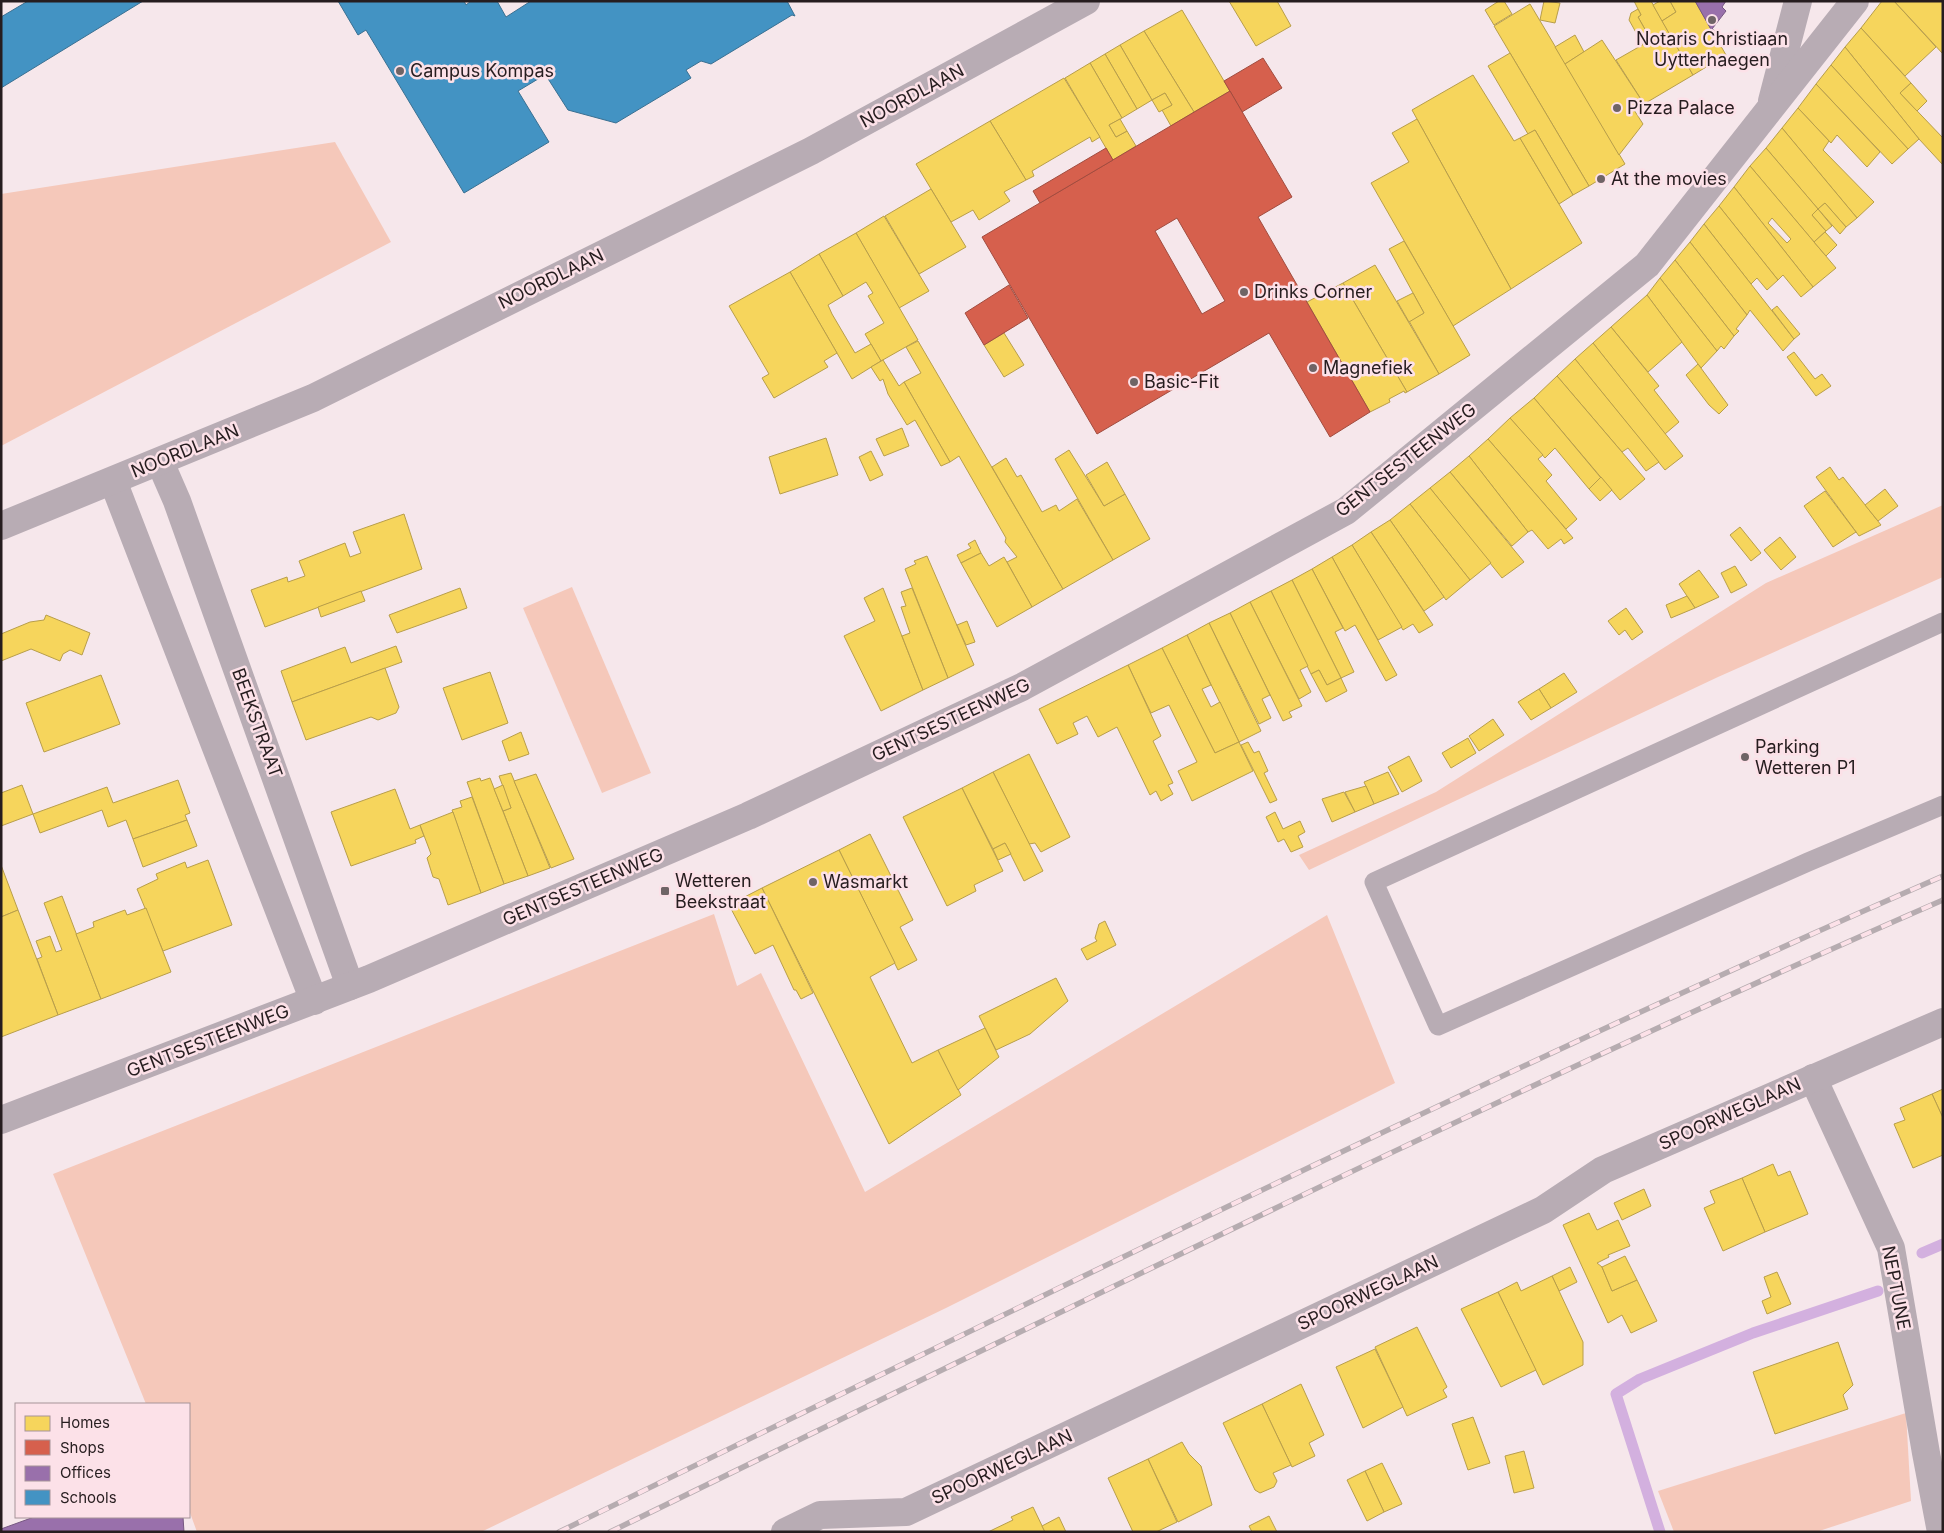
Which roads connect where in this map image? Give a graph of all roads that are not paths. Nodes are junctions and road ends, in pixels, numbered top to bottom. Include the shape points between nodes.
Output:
1 (1086, 1) edge
2 (1798, 1) edge
3 (1855, 1) edge
4 (1769, 112) junction
5 (160, 462) junction
6 (113, 481) junction
7 (1, 526) edge
8 (1943, 622) edge
9 (1943, 805) edge
10 (350, 986) junction
11 (314, 1001) junction
12 (1943, 1022) edge
13 (1813, 1078) junction
14 (1, 1120) edge
15 (1934, 1450) edge
16 (785, 1532) edge
17 (1941, 1532) edge

1 - 5 street, NOORDLAAN via 811,151 313,398
2 - 4 street, GENTSESTEENWEG
3 - 4 street, GENTSESTEENWEG
4 - 10 street, GENTSESTEENWEG via 1647,265 1346,511 1022,687 748,816
5 - 6 street, NOORDLAAN
5 - 10 street, BEEKSTRAAT via 177,501
6 - 7 street, NOORDLAAN
6 - 11 street
8 - 9 lane via 1374,882 1438,1026
10 - 11 street, GENTSESTEENWEG
11 - 14 street, GENTSESTEENWEG
12 - 13 street, SPOORWEGLAAN
13 - 15 street, NEPTUNE via 1891,1248
13 - 16 street, SPOORWEGLAAN via 1603,1170 1544,1210 906,1512 820,1515
15 - 17 street, NEPTUNE

